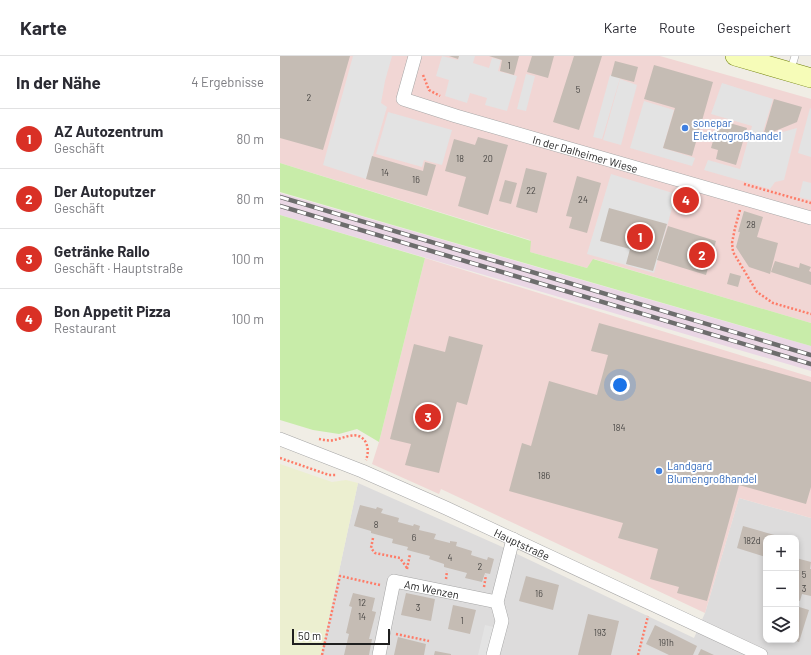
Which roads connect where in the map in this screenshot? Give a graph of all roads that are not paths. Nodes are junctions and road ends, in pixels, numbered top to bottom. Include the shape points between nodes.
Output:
1 (415, 56) edge
2 (735, 56) edge
3 (793, 64) edge
4 (811, 78) edge
5 (811, 218) edge
6 (280, 439) edge
7 (513, 539) junction
8 (497, 602) junction
9 (379, 655) edge
10 (493, 655) edge
11 (761, 655) edge

1 - 5 street, In der Dalheimer Wiese via 403,99 463,119
2 - 3 main road
3 - 4 main road
6 - 7 street, Hauptstraße via 362,471
7 - 8 street
7 - 11 street, Hauptstraße
8 - 9 street, Am Wenzen via 399,585
8 - 10 street via 502,621

